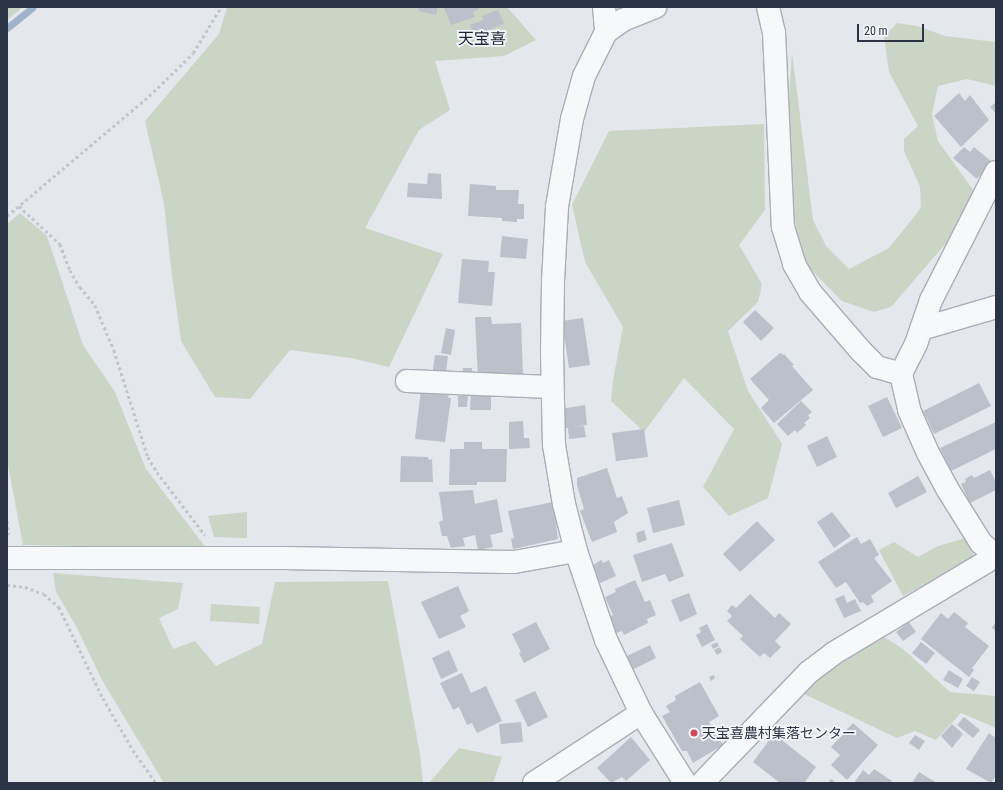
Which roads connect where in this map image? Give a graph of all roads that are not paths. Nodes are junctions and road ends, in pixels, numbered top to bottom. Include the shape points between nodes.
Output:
1 (604, 7) edge
2 (656, 7) edge
3 (768, 7) edge
4 (606, 32) junction
5 (996, 172) edge
6 (996, 307) edge
7 (921, 329) junction
8 (901, 374) junction
9 (407, 381) dead end
10 (551, 387) junction
11 (576, 551) junction
12 (994, 555) edge
13 (7, 558) edge
14 (641, 713) junction
15 (534, 783) edge
16 (685, 783) edge
17 (702, 783) edge

1 - 4 street
2 - 4 street via 623,20
3 - 8 street via 774,32 783,227 794,264 810,292 861,352 877,367
4 - 10 street via 584,76 563,164 557,207 553,281
5 - 7 street via 931,300
6 - 7 street
7 - 8 street
8 - 12 street via 909,410 928,453 968,523 981,543
9 - 10 street
10 - 11 street via 554,445 564,504
11 - 13 street via 514,562
11 - 14 street via 606,640
12 - 17 street via 834,653 810,672
14 - 15 street
14 - 16 street

